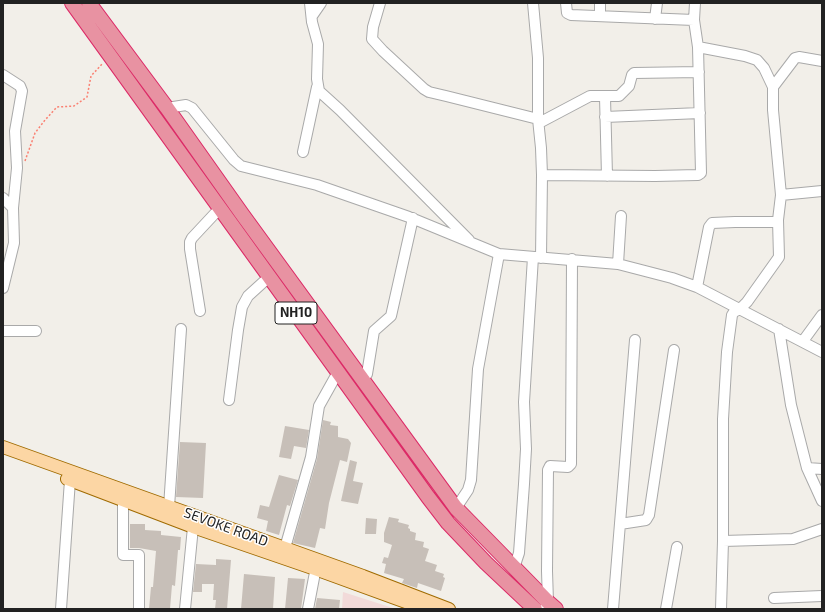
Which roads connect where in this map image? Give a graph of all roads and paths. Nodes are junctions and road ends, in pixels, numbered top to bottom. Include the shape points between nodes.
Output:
1 (72, 3) edge
2 (89, 3) edge
3 (310, 3) edge
4 (321, 3) edge
5 (380, 3) edge
6 (566, 3) edge
7 (600, 3) edge
8 (657, 3) edge
9 (695, 3) edge
10 (530, 4) edge
11 (312, 16) junction
12 (600, 16) junction
13 (655, 19) junction
14 (694, 20) junction
15 (698, 47) junction
16 (110, 56) junction
17 (822, 61) edge
18 (699, 72) junction
19 (3, 75) edge
20 (318, 87) junction
21 (772, 87) junction
22 (604, 96) junction
23 (167, 108) junction
24 (700, 113) junction
25 (605, 117) junction
26 (538, 121) junction
27 (303, 152) dead end
28 (17, 168) junction
29 (542, 175) junction
30 (607, 176) junction
31 (822, 191) edge
32 (781, 195) junction
33 (3, 198) edge
34 (13, 208) junction
35 (220, 208) junction
36 (621, 216) dead end
37 (413, 218) junction
38 (778, 220) junction
39 (472, 243) junction
40 (499, 254) junction
41 (537, 258) junction
42 (572, 259) junction
43 (618, 264) junction
44 (270, 276) junction
45 (696, 287) junction
46 (3, 288) edge
47 (740, 309) junction
48 (200, 311) dead end
49 (822, 315) edge
50 (181, 329) dead end
51 (779, 329) junction
52 (3, 331) edge
53 (36, 331) dead end
54 (635, 340) dead end
55 (802, 341) junction
56 (674, 350) dead end
57 (822, 352) edge
58 (338, 372) junction
59 (362, 380) junction
60 (229, 400) dead end
61 (4, 452) edge
62 (807, 468) junction
63 (822, 469) edge
64 (70, 480) junction
65 (123, 500) junction
66 (822, 501) edge
67 (169, 507) junction
68 (456, 508) junction
69 (194, 521) junction
70 (620, 524) junction
71 (822, 530) edge
72 (724, 541) junction
73 (677, 547) dead end
74 (285, 548) junction
75 (316, 564) junction
76 (514, 568) junction
77 (822, 596) edge
78 (774, 598) dead end
79 (409, 606) edge
80 (550, 607) edge
81 (62, 609) edge
82 (140, 609) edge
83 (185, 609) edge
84 (308, 609) edge
85 (425, 609) edge
86 (449, 609) edge
87 (534, 609) edge
88 (613, 609) edge
89 (666, 609) edge
90 (721, 609) edge

1 - 16 highway, NH10
2 - 23 highway
3 - 11 street
4 - 11 street
5 - 26 street via 372,39 424,89
6 - 12 street via 568,15
7 - 12 street
8 - 13 street
9 - 14 street
10 - 26 street via 538,58
11 - 20 street via 318,44
12 - 13 street
13 - 14 street
14 - 15 street
15 - 18 street
15 - 21 street via 726,51 757,60 764,68
16 - 28 path via 91,76 87,97 74,106 57,107 35,134 26,159
16 - 35 highway, NH10
17 - 21 street via 795,58
18 - 22 street via 634,73 629,86 620,95
18 - 24 street
19 - 28 street via 22,89 15,131
20 - 27 street
20 - 39 street via 322,94 346,115
21 - 32 street
22 - 25 street
22 - 26 street via 589,97
23 - 37 street via 186,105 192,108 241,166 317,185
23 - 59 highway
24 - 25 street
24 - 30 street via 699,174
25 - 30 street
26 - 29 street
28 - 34 street
29 - 30 street
29 - 41 street
31 - 32 street
32 - 38 street
33 - 34 street
34 - 46 street via 14,243
35 - 44 highway, NH10
35 - 48 street via 192,238 190,245
36 - 43 street
37 - 39 street
37 - 59 street via 391,316 374,331 367,374
38 - 45 street via 712,223
38 - 47 street via 779,257
39 - 40 street
40 - 41 street
40 - 68 street via 478,369 471,480 468,490
41 - 42 street
41 - 76 street via 524,402 526,449 519,553
42 - 43 street
42 - 80 street via 571,464 568,467 550,466 548,470 547,571
43 - 45 street
44 - 58 highway, NH10
44 - 60 street via 248,296 242,307
45 - 47 street
47 - 51 street
47 - 72 street via 732,315 727,352 723,419
49 - 55 street
50 - 67 street
51 - 55 street
51 - 62 street via 791,405
52 - 53 street
54 - 70 street
55 - 57 street
56 - 70 street via 649,515 646,520
58 - 74 street via 319,406 310,457
58 - 87 highway, NH10 via 398,458 448,522 486,564
59 - 68 highway
61 - 64 main road, SEVOKE ROAD
61 - 67 main road, SEVOKE ROAD
62 - 63 street
62 - 66 street
64 - 65 main road, SEVOKE ROAD
64 - 81 street
65 - 69 main road, SEVOKE ROAD
65 - 82 street via 123,554 139,555
67 - 69 main road, SEVOKE ROAD
68 - 76 highway
69 - 74 main road, SEVOKE ROAD
69 - 75 main road, SEVOKE ROAD
69 - 83 street
70 - 88 street
71 - 72 street via 792,539
72 - 90 street
73 - 89 street
74 - 75 main road, SEVOKE ROAD
75 - 79 main road, SEVOKE ROAD
75 - 84 street
75 - 86 main road, SEVOKE ROAD
76 - 80 highway
77 - 78 street
79 - 85 main road, SEVOKE ROAD

